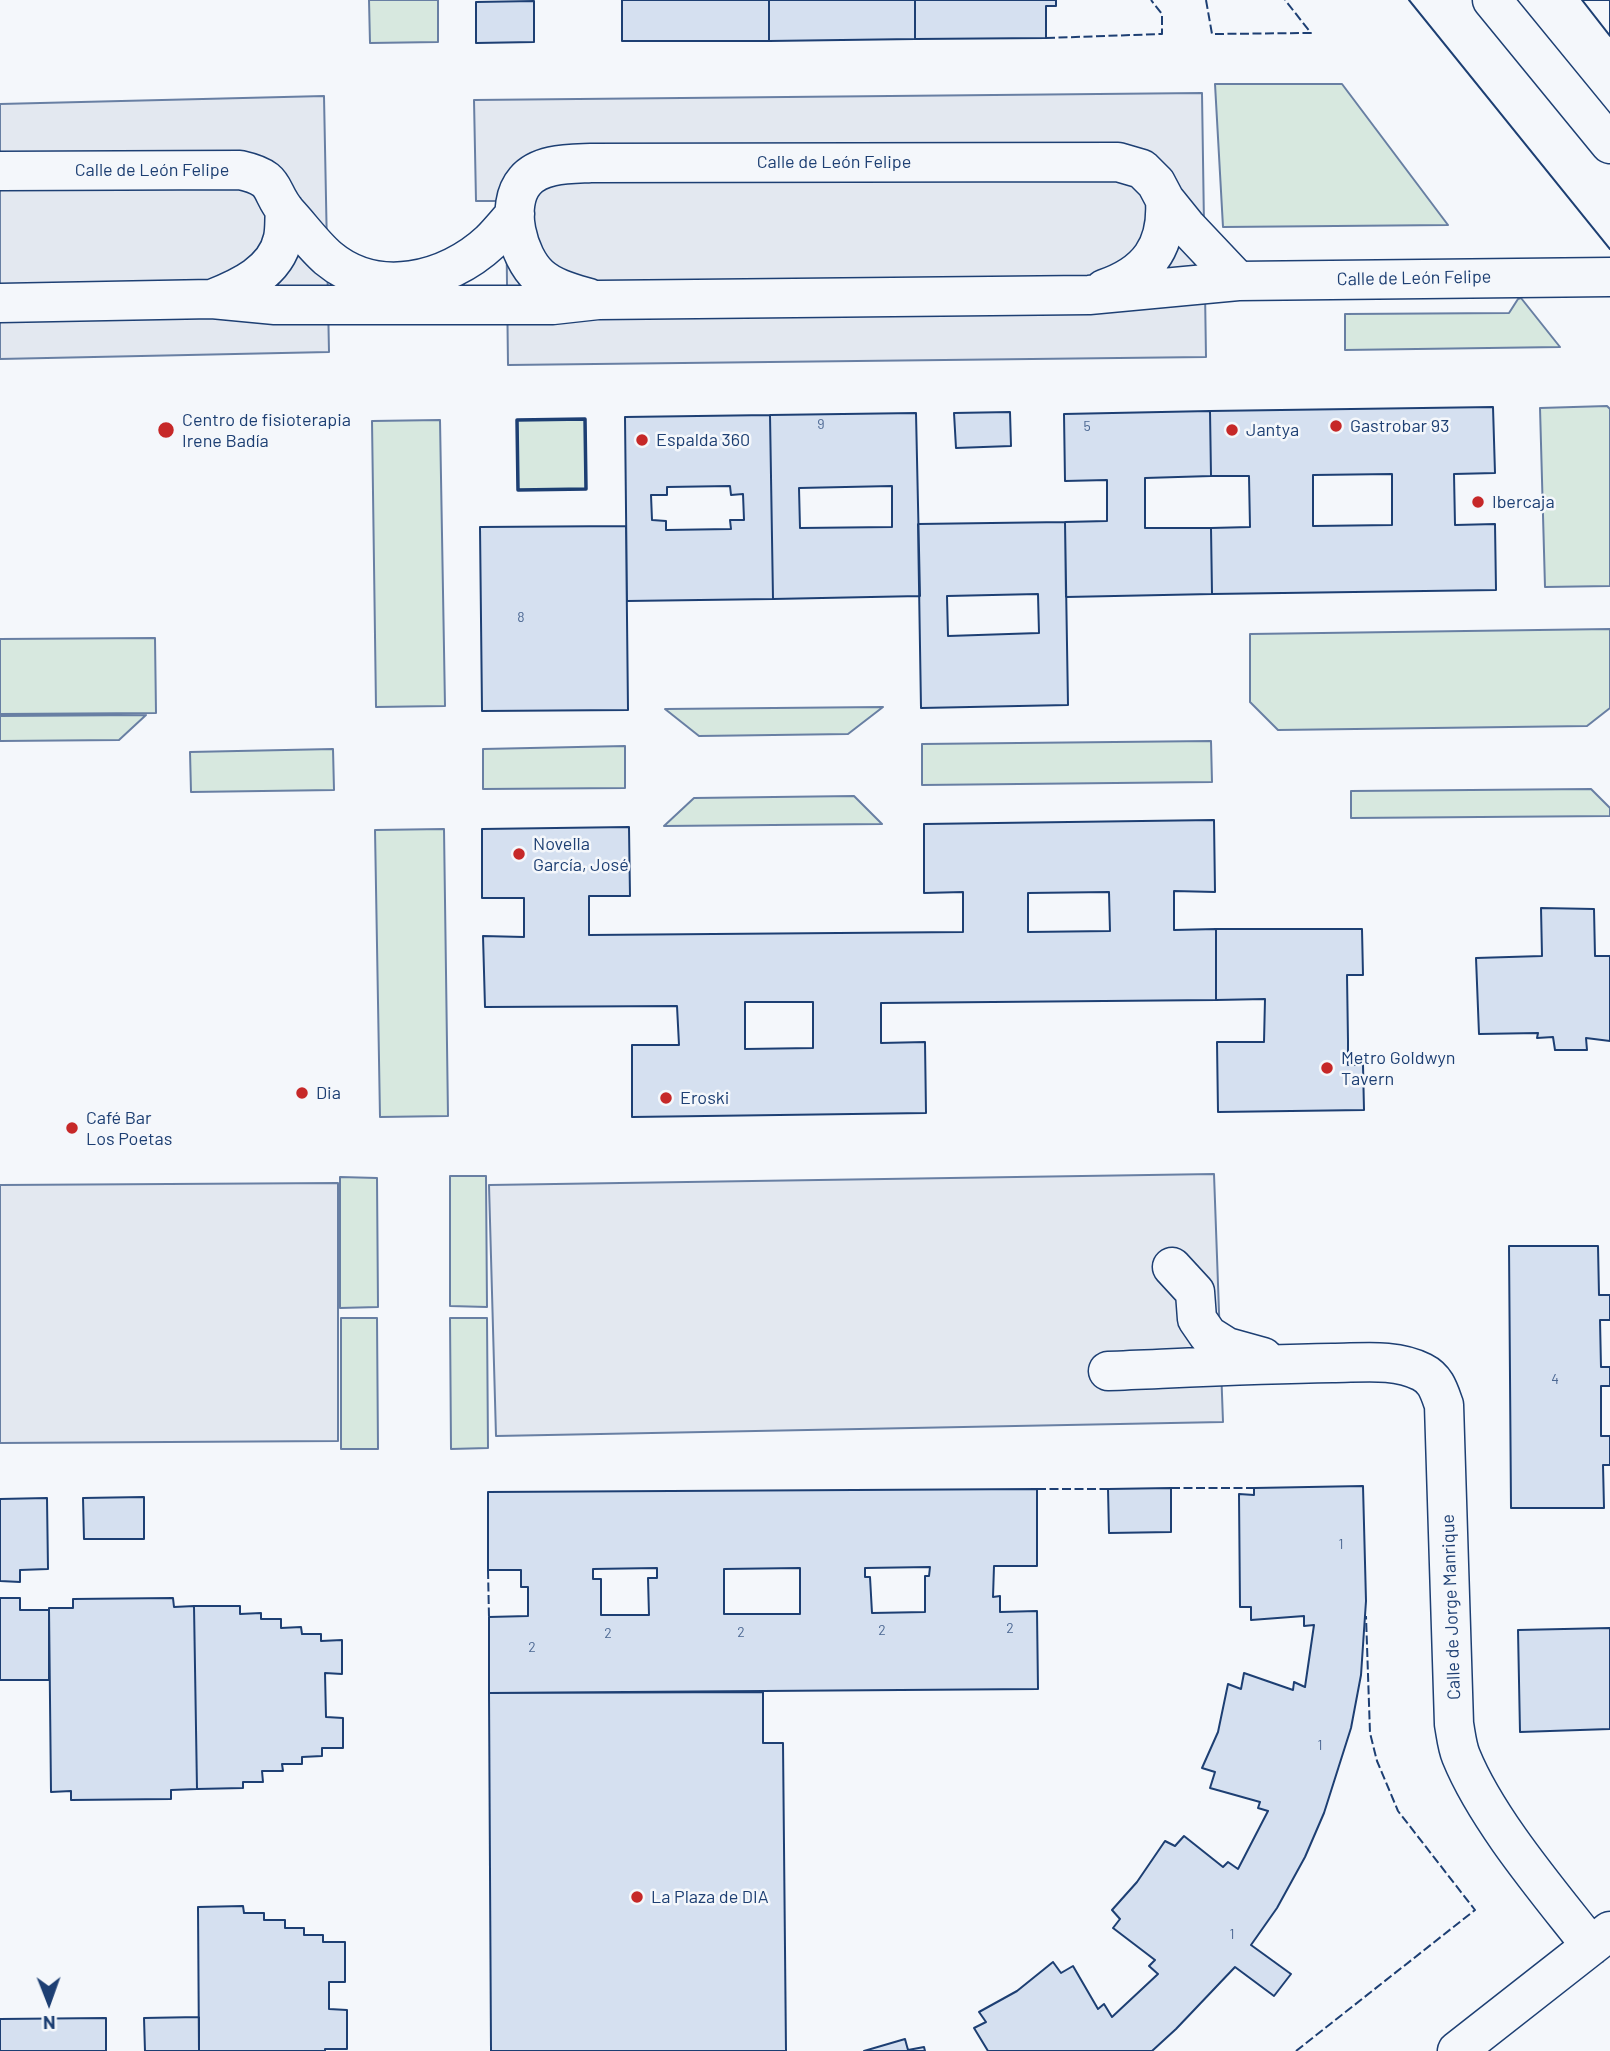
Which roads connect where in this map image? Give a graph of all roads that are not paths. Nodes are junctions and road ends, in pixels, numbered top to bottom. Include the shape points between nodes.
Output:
1 (1492, 0) edge
2 (1610, 144) edge
3 (0, 171) edge
4 (1165, 200) junction
5 (285, 210) junction
6 (515, 214) junction
7 (1604, 273) edge
8 (1238, 281) junction
9 (1089, 295) junction
10 (212, 299) junction
11 (598, 300) junction
12 (0, 303) edge
13 (1172, 1267) dead end
14 (1286, 1363) junction
15 (1108, 1371) dead end
16 (1601, 1939) edge
17 (1457, 2051) edge

1 - 2 street
3 - 5 street, Calle de León Felipe via 240,170 260,174 274,188
4 - 6 street, Calle de León Felipe via 1142,169 1118,162 591,163 541,169 524,181
4 - 8 street, Calle de León Felipe
4 - 9 street, Calle de León Felipe via 1166,220 1158,248 1144,266 1125,282
5 - 6 street, Calle de León Felipe via 345,269 369,279 399,282 426,279 461,262 489,242
5 - 10 street, Calle de León Felipe via 283,239 262,272 241,288
6 - 11 street, Calle de León Felipe via 519,243 540,276
7 - 8 street, Calle de León Felipe
8 - 9 street, Calle de León Felipe
9 - 11 street, Calle de León Felipe
10 - 11 street, Calle de León Felipe via 275,305 399,306 553,305
10 - 12 street, Calle de León Felipe
13 - 14 street via 1195,1292 1197,1319 1208,1335 1227,1348
14 - 15 street
14 - 16 street, Calle de Jorge Manrique via 1404,1365 1437,1383 1444,1405 1454,1724 1460,1753 1497,1821
16 - 17 street

